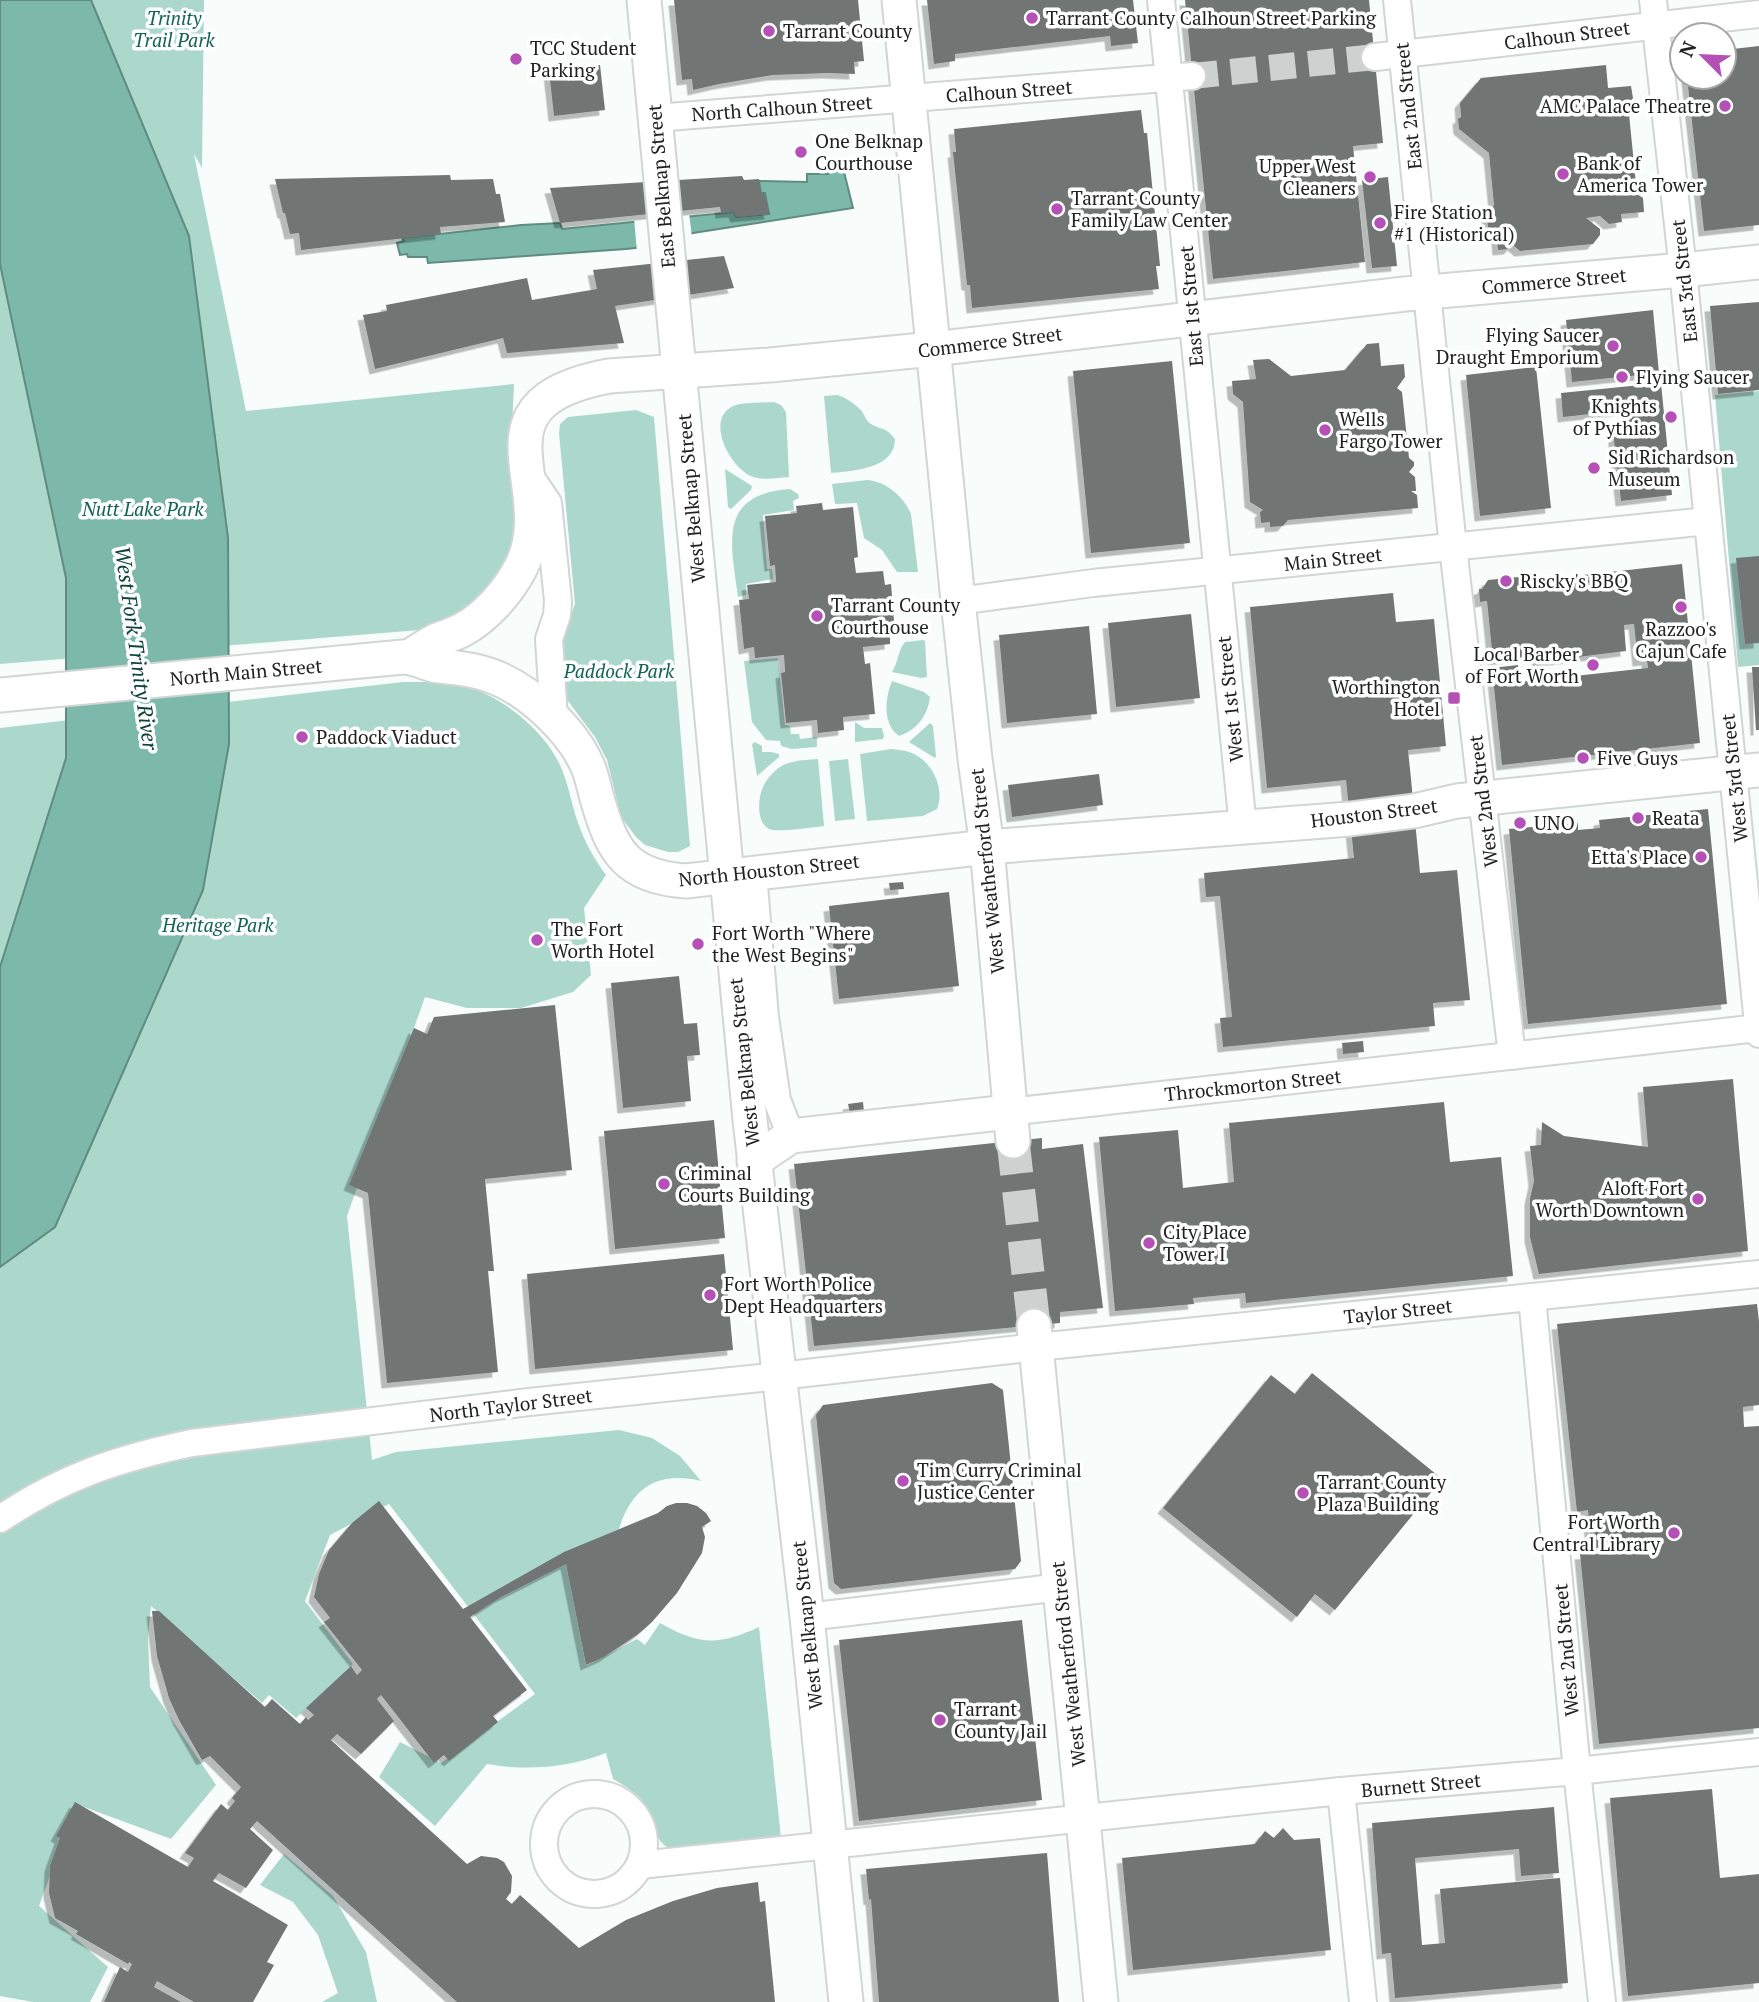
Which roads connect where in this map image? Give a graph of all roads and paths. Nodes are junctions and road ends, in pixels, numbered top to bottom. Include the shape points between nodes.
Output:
1 (644, 0) edge
2 (899, 0) edge
3 (1161, 0) edge
4 (1397, 0) edge
5 (1654, 12) edge
6 (1759, 14) edge
7 (1402, 54) junction
8 (1374, 57) tunnel mouth
9 (1181, 77) junction
10 (910, 98) junction
11 (655, 118) junction
12 (1759, 261) edge
13 (1683, 270) junction
14 (1427, 292) junction
15 (1192, 318) junction
16 (933, 349) junction
17 (679, 372) junction
18 (526, 471) junction
19 (1708, 521) junction
20 (1453, 547) junction
21 (1217, 570) junction
22 (958, 601) junction
23 (406, 657) junction
24 (0, 695) edge
25 (554, 719) junction
26 (1746, 772) edge
27 (1483, 800) junction
28 (1243, 828) junction
29 (987, 847) junction
30 (739, 874) junction
31 (1759, 1028) edge
32 (1759, 1034) edge
33 (1512, 1056) junction
34 (1011, 1127) junction
35 (791, 1136) junction
36 (754, 1161) junction
37 (1759, 1274) edge
38 (1532, 1297) junction
39 (1036, 1336) junction
40 (780, 1376) junction
41 (0, 1518) edge
42 (1060, 1587) junction
43 (807, 1617) junction
44 (1759, 1752) edge
45 (1577, 1771) junction
46 (1341, 1791) junction
47 (1083, 1818) junction
48 (830, 1845) junction
49 (640, 1864) dead end
50 (846, 2002) edge
51 (1101, 2002) edge
52 (1363, 2002) edge
53 (1602, 2002) edge

1 - 11 main road, East Belknap Street
2 - 10 main road, West Weatherford Street
3 - 9 street, East 1st Street
4 - 7 street, East 2nd Street
5 - 6 street, Calhoun Street
5 - 7 street, Calhoun Street
5 - 13 street, East 3rd Street
7 - 8 street, Calhoun Street
7 - 14 street, East 2nd Street
9 - 10 street, Calhoun Street
9 - 15 street, East 1st Street
10 - 11 street, North Calhoun Street
10 - 16 main road, West Weatherford Street
11 - 17 main road, East Belknap Street
12 - 13 main road, Commerce Street
13 - 14 main road, Commerce Street
13 - 19 street, East 3rd Street
14 - 15 main road, Commerce Street
14 - 20 street, East 2nd Street
15 - 16 main road, Commerce Street
15 - 21 street, East 1st Street
16 - 17 main road, Commerce Street
16 - 22 main road, West Weatherford Street
17 - 18 main road, Commerce Street via 609,376 565,388 537,408 530,419 525,434
17 - 30 main road, West Belknap Street
18 - 23 main road, Commerce Street via 531,519 521,569 495,605 464,629
18 - 25 street via 548,503 558,601 549,639
19 - 20 street, Main Street
19 - 26 street, West 3rd Street
20 - 21 street, Main Street
20 - 27 street, West 2nd Street
21 - 22 street, Main Street
21 - 28 street, West 1st Street
22 - 29 main road, West Weatherford Street
23 - 24 main road, North Main Street
23 - 25 main road, North Houston Street via 499,679
25 - 30 main road, North Houston Street via 581,753 612,841 631,865 670,880
26 - 27 main road, Houston Street
26 - 31 street, West 3rd Street
27 - 28 main road, Houston Street
27 - 33 street, West 2nd Street
28 - 29 main road, Houston Street
29 - 30 main road, North Houston Street
29 - 34 main road, West Weatherford Street
30 - 35 street via 776,1100
30 - 36 main road, West Belknap Street
31 - 32 street, West 3rd Street
31 - 33 street, Throckmorton Street
33 - 34 street, Throckmorton Street
34 - 35 main road, Throckmorton Street
35 - 36 main road, Throckmorton Street
36 - 40 main road, West Belknap Street
37 - 38 street, Taylor Street
38 - 39 street, Taylor Street
38 - 45 street, West 2nd Street
39 - 40 street, North Taylor Street
39 - 42 main road, West Weatherford Street
40 - 41 street, North Taylor Street via 192,1443 103,1465
40 - 43 main road, West Belknap Street
42 - 43 street
42 - 47 main road, West Weatherford Street
43 - 48 main road, West Belknap Street
44 - 45 street, Burnett Street
45 - 46 street, Burnett Street
45 - 53 street, West 2nd Street
46 - 47 street, Burnett Street
46 - 52 street
47 - 48 street, Burnett Street
47 - 51 main road, West Weatherford Street
48 - 49 street, Burnett Street
48 - 50 main road, West Belknap Street

